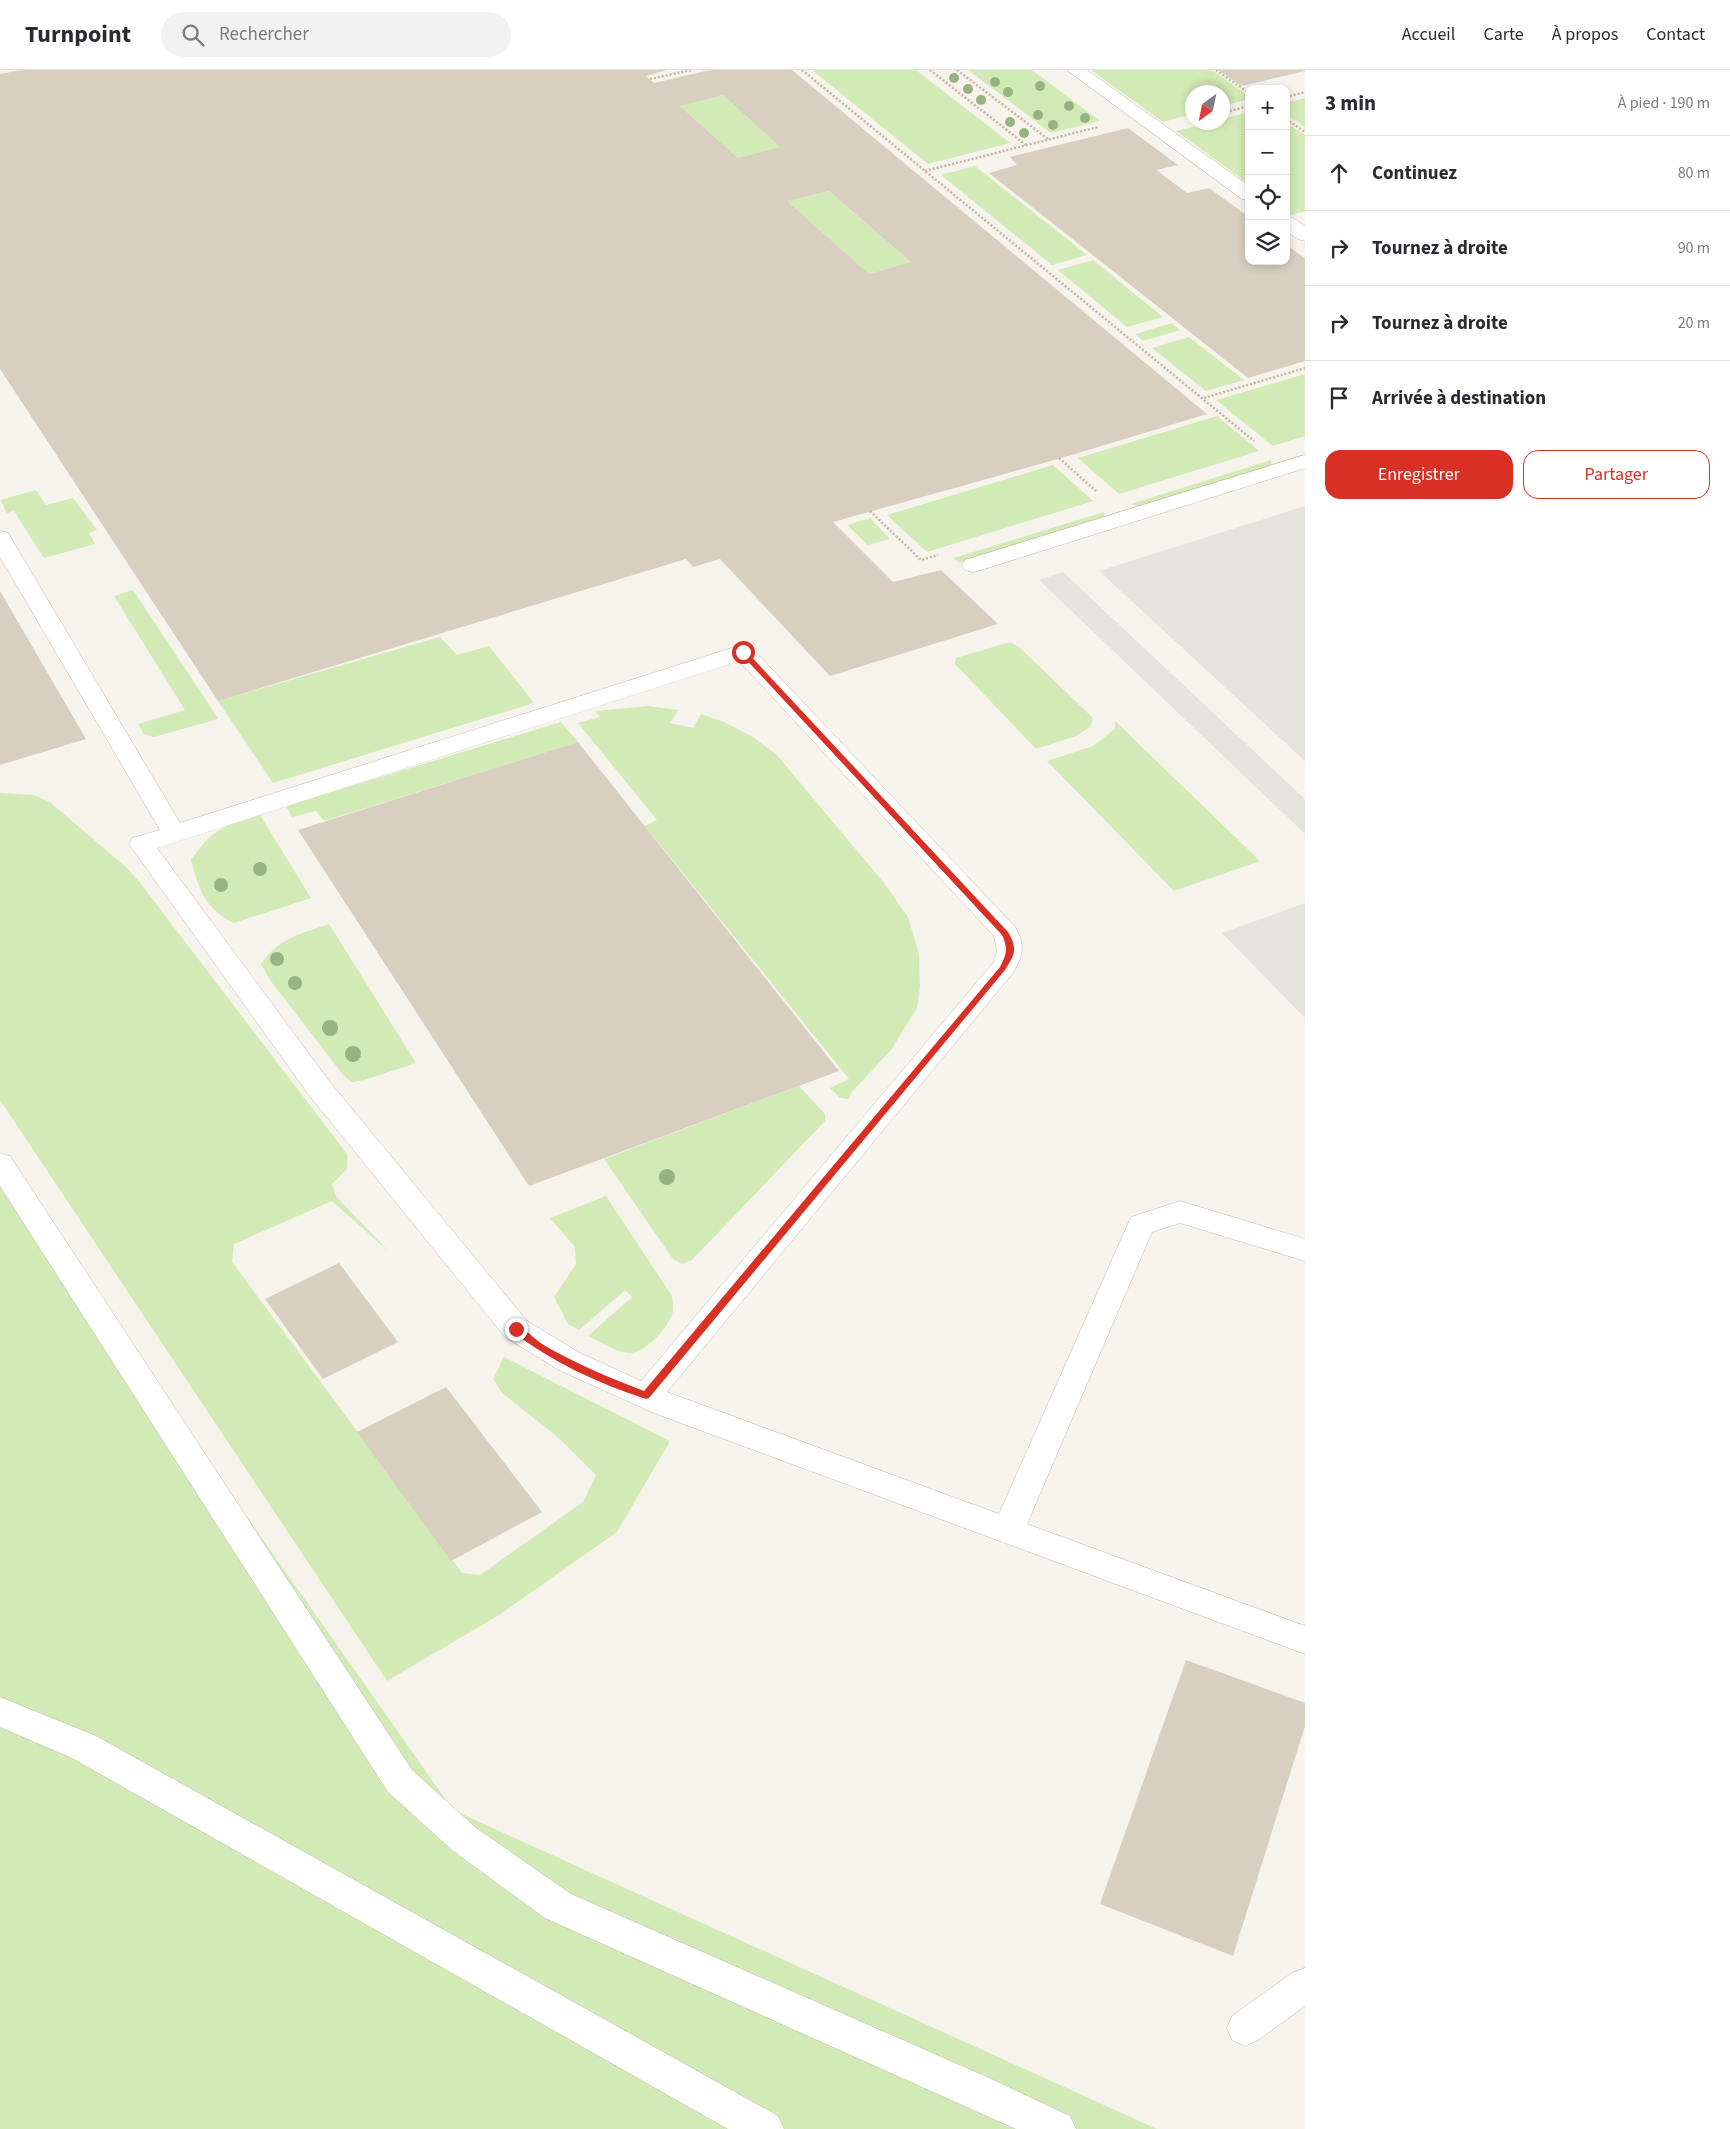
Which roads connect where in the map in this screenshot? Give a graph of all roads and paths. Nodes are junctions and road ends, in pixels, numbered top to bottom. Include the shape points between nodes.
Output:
1 (691, 70) edge
2 (802, 70) edge
3 (930, 70) edge
4 (957, 70) edge
5 (1076, 70) edge
6 (1216, 70) edge
7 (650, 80) dead end
8 (1245, 90) edge
9 (1305, 92) edge
10 (1290, 96) edge
11 (1245, 107) edge
12 (1230, 111) edge
13 (1290, 122) edge
14 (1106, 125) dead end
15 (1305, 132) edge
16 (1049, 140) junction
17 (1026, 145) junction
18 (924, 171) junction
19 (1245, 192) edge
20 (1290, 225) edge
21 (1305, 236) edge
22 (1305, 368) edge
23 (1204, 398) junction
24 (1255, 442) dead end
25 (1305, 461) edge
26 (0, 538) edge
27 (974, 565) dead end
28 (174, 833) junction
29 (0, 1163) edge
30 (1305, 1250) edge
31 (646, 1396) junction
32 (1008, 1530) junction
33 (1305, 1640) edge
34 (0, 1712) edge
35 (1305, 1985) edge
36 (1245, 2028) dead end
37 (765, 2129) edge
38 (1057, 2129) edge

1 - 7 path
2 - 18 path
3 - 17 path
4 - 16 path
5 - 19 lane
6 - 8 path
9 - 10 path
11 - 12 path
13 - 15 path
14 - 16 path
16 - 17 path
17 - 18 path
18 - 23 path
20 - 21 lane
22 - 23 path
23 - 24 path
25 - 27 lane
26 - 28 lane
28 - 31 lane via 141,844 319,1088 516,1329 538,1346 572,1364
28 - 31 lane via 743,652 1006,933 1011,954 1003,968
29 - 38 lane via 400,1781 464,1840 558,1906
30 - 32 lane via 1180,1212 1141,1225
31 - 32 lane
32 - 33 lane
34 - 37 lane via 84,1747
35 - 36 lane

